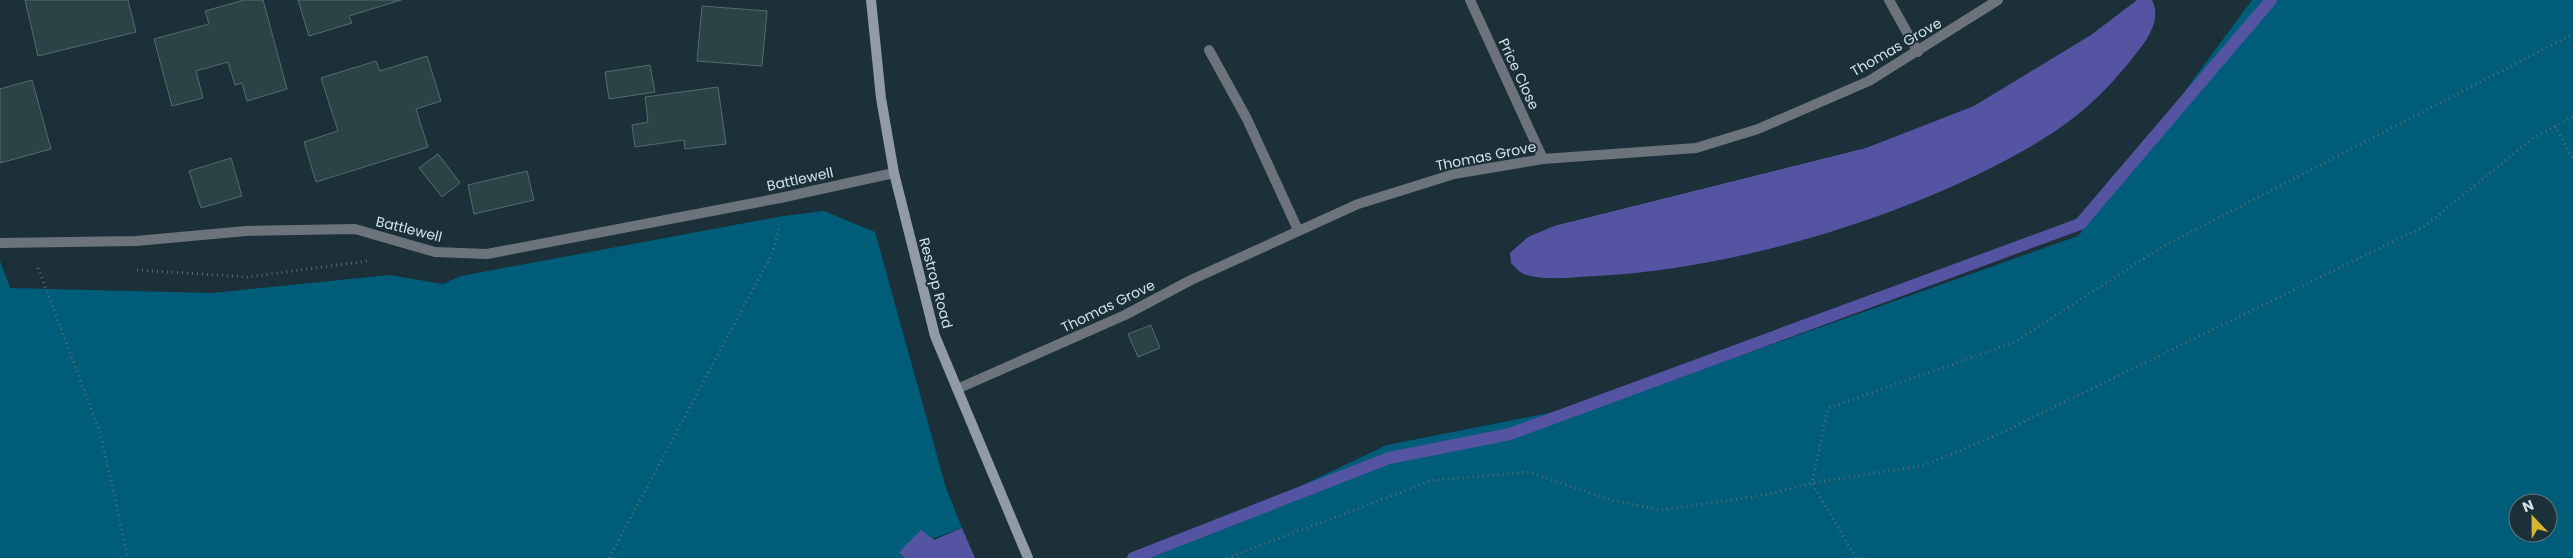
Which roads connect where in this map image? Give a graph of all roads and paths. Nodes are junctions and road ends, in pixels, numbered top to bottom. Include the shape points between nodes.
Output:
1 (871, 0) edge
2 (1470, 0) edge
3 (1890, 0) edge
4 (1998, 0) edge
5 (2573, 34) edge
6 (1209, 50) dead end
7 (1918, 52) junction
8 (2573, 117) edge
9 (2556, 126) junction
10 (1543, 159) junction
11 (2573, 159) edge
12 (894, 173) junction
13 (780, 198) junction
14 (1298, 230) junction
15 (0, 242) edge
16 (29, 242) junction
17 (376, 260) dead end
18 (133, 270) dead end
19 (957, 389) junction
20 (1812, 483) junction
21 (128, 558) edge
22 (609, 558) edge
23 (1028, 558) edge
24 (1227, 558) edge
25 (1856, 558) edge

1 - 12 street, Restrop Road via 881,98
2 - 10 street, Price Close
3 - 7 street
4 - 7 street, Thomas Grove
5 - 20 path via 2162,247 2012,343 1828,408
6 - 14 street via 1247,119
7 - 10 street, Thomas Grove via 1860,85 1758,129 1696,148
8 - 9 path
9 - 11 path
9 - 20 path via 2533,138 2425,226 1999,434 1925,465
10 - 14 street, Thomas Grove via 1454,174 1358,204
12 - 13 street, Battlewell
12 - 19 street, Restrop Road via 936,336
13 - 16 street, Battlewell via 487,254 435,252 355,229 246,231 136,242
13 - 22 path via 783,216 772,254
14 - 19 street, Thomas Grove via 1125,315
15 - 16 street, Battlewell
16 - 21 path via 100,432
17 - 18 path via 248,277
19 - 23 street, Restrop Road
20 - 24 path via 1765,495 1662,510 1607,499 1529,472 1434,480
20 - 25 path

